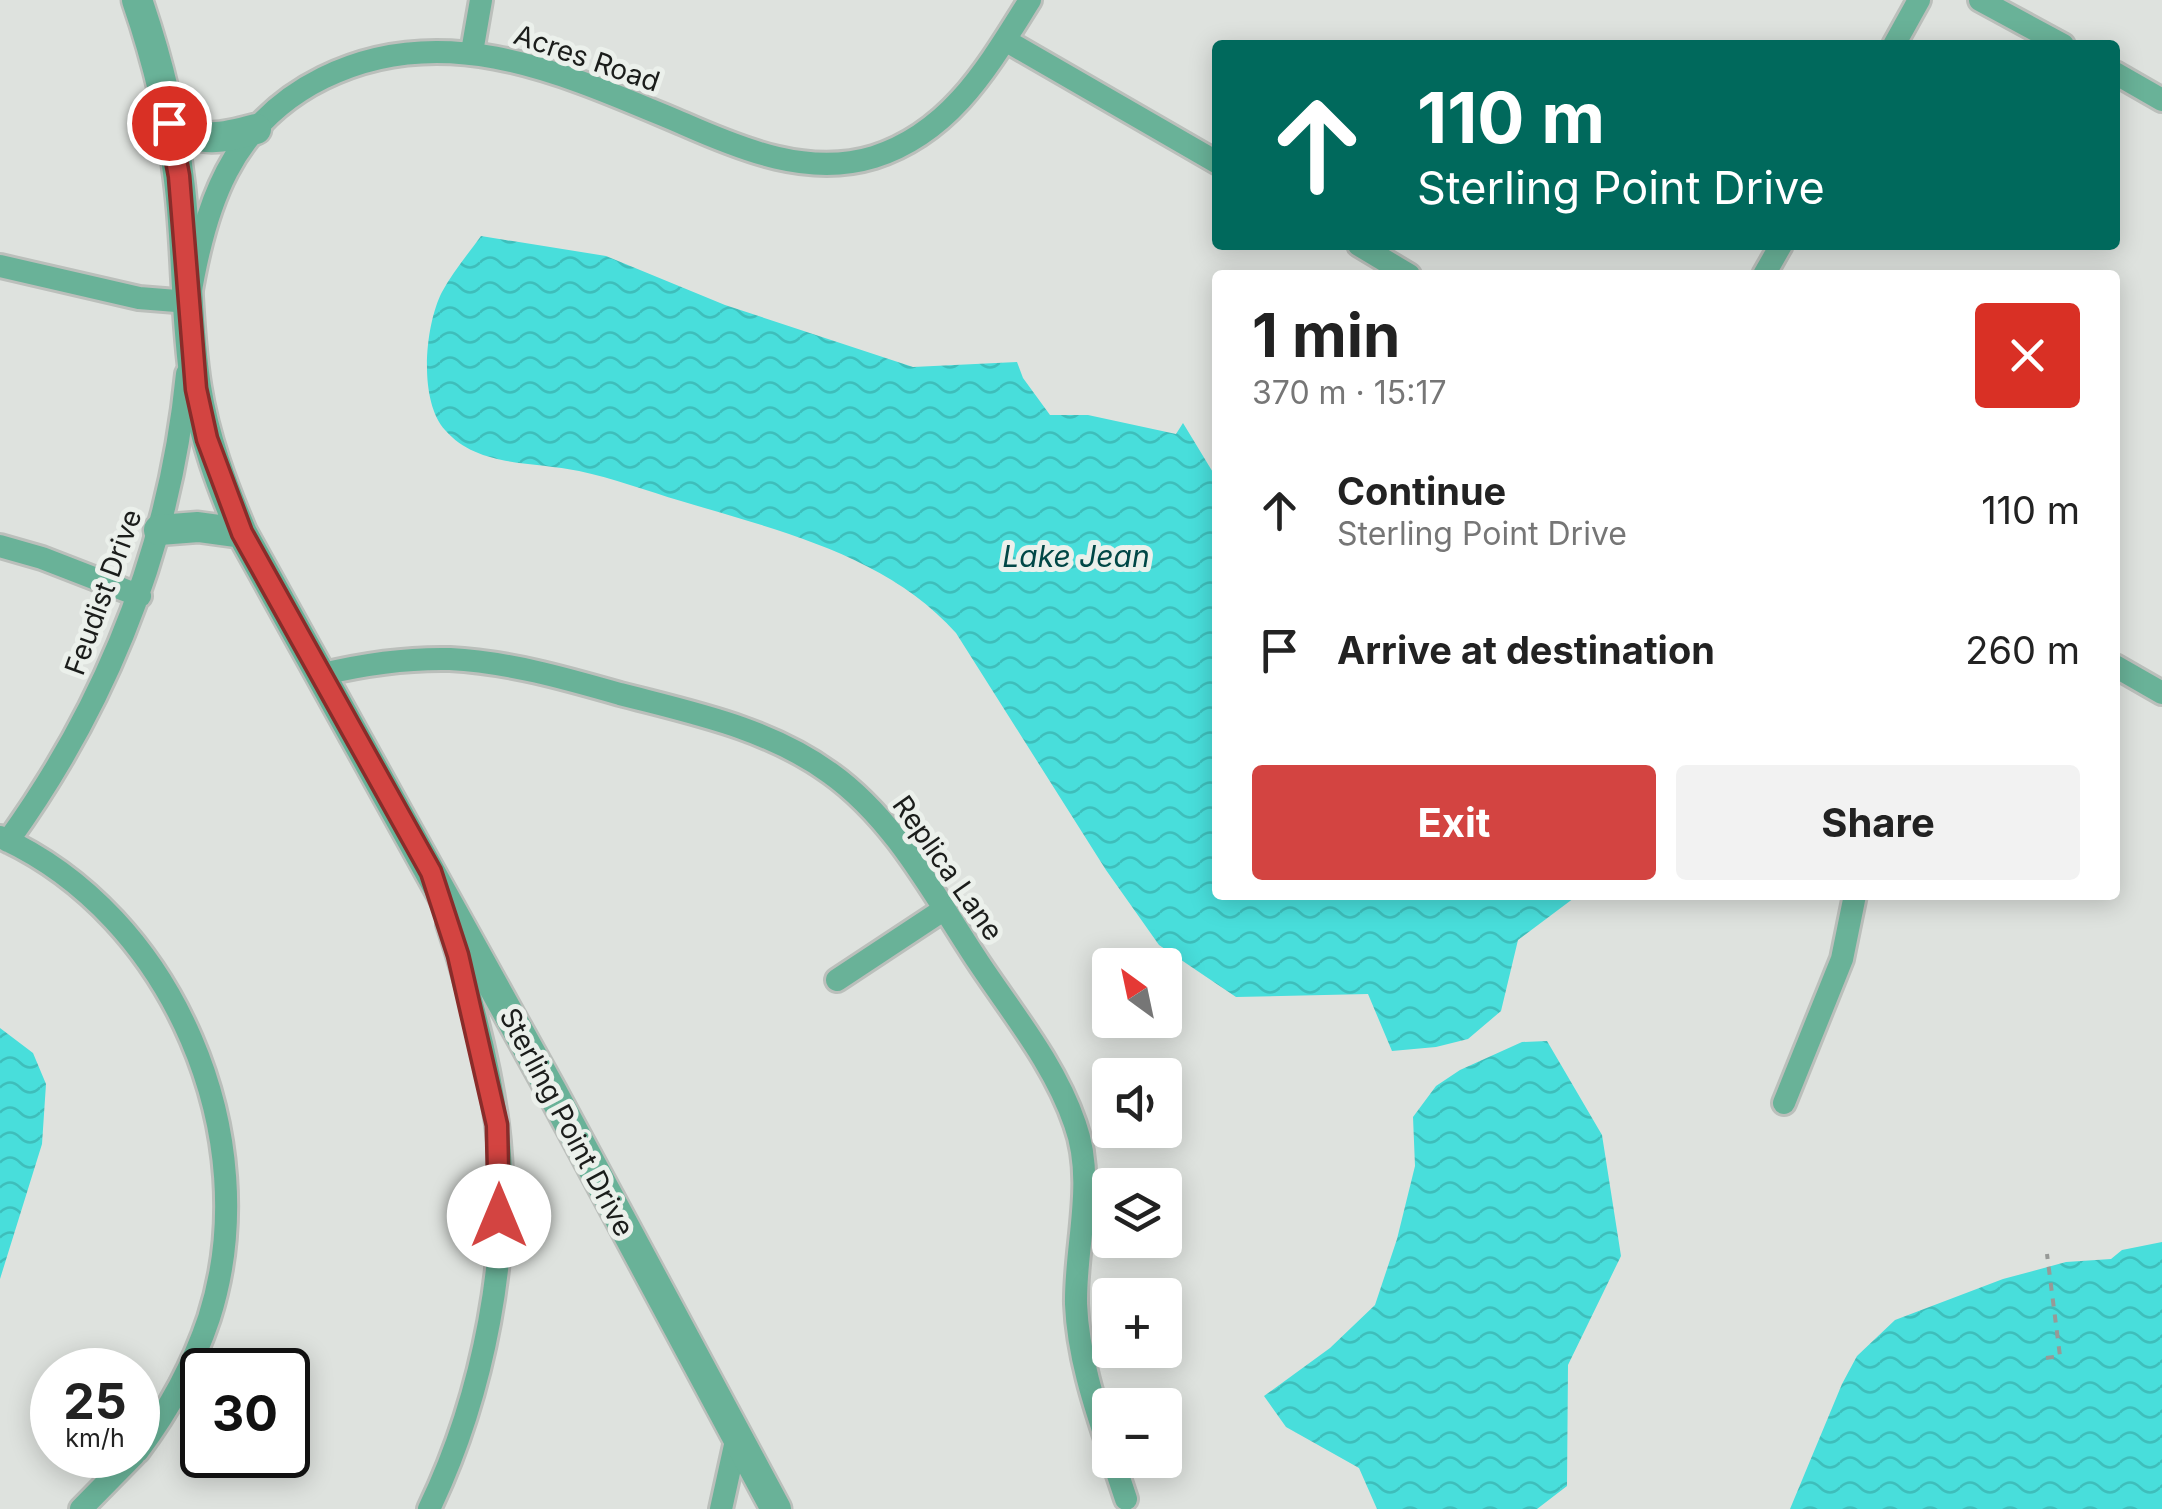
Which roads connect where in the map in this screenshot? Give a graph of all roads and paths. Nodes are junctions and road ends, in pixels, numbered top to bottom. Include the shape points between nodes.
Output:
1 (137, 0) edge
2 (481, 0) edge
3 (1030, 0) edge
4 (1919, 0) edge
5 (1980, 0) edge
6 (1005, 40) junction
7 (1897, 40) edge
8 (2054, 40) edge
9 (472, 52) junction
10 (2120, 76) edge
11 (2162, 100) edge
12 (169, 123) junction
13 (256, 128) junction
14 (1212, 160) edge
15 (1368, 250) edge
16 (0, 266) edge
17 (1402, 270) edge
18 (189, 302) junction
19 (190, 340) junction
20 (160, 530) junction
21 (242, 533) junction
22 (0, 546) edge
23 (140, 596) junction
24 (2120, 669) edge
25 (323, 674) junction
26 (2162, 693) edge
27 (4, 839) edge
28 (431, 872) junction
29 (1854, 900) edge
30 (943, 910) junction
31 (837, 980) dead end
32 (1784, 1104) dead end
33 (2046, 1254) dead end
34 (2046, 1358) dead end
35 (1092, 1390) edge
36 (160, 1417) edge
37 (737, 1436) junction
38 (111, 1478) edge
39 (1119, 1478) edge
40 (1126, 1499) dead end
41 (80, 1509) edge
42 (428, 1509) edge
43 (721, 1509) edge
44 (776, 1509) edge

1 - 12 street, Sterling Point Drive
2 - 9 street
3 - 6 street, Acres Road
4 - 7 street
5 - 8 street
6 - 9 street, Acres Road via 973,89 925,133 842,164 739,148 560,76
6 - 14 street
9 - 13 street, Acres Road via 400,52 346,66
10 - 11 street
12 - 13 street via 192,136 222,139
12 - 18 street, Sterling Point Drive
13 - 18 street, Acres Road via 210,204
15 - 17 street
16 - 18 street via 138,298
18 - 19 street, Sterling Point Drive
19 - 20 street, Feudist Drive
19 - 21 street, Sterling Point Drive via 207,439
20 - 21 street
20 - 23 street, Feudist Drive
21 - 25 street, Sterling Point Drive
22 - 23 street
23 - 27 street, Feudist Drive via 93,705
24 - 26 street
25 - 28 street, Sterling Point Drive
25 - 30 street, Replica Lane via 403,660 493,663 764,735 800,753 864,802
27 - 36 street via 70,879 151,965 194,1045 218,1123 224,1219 210,1315
28 - 37 street, Sterling Point Drive
28 - 42 street via 480,1039 497,1125 500,1186 498,1247 479,1368
29 - 32 street via 1842,959
30 - 31 street
30 - 35 street, Replica Lane via 1032,1042 1076,1125 1084,1175 1076,1308
33 - 34 path via 2060,1356
37 - 43 street
37 - 44 street, Sterling Point Drive
38 - 41 street
39 - 40 street

